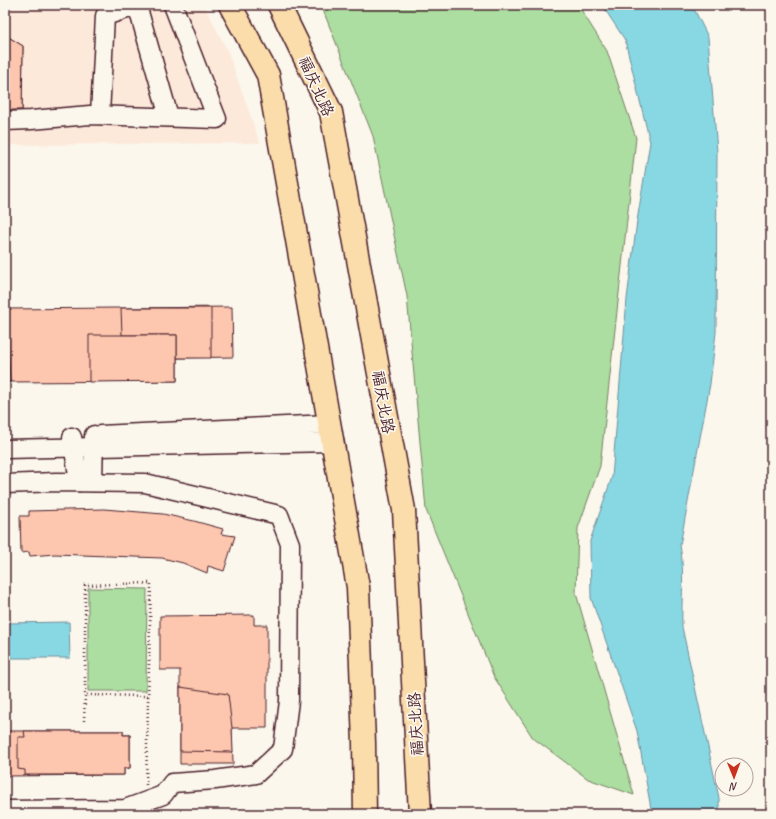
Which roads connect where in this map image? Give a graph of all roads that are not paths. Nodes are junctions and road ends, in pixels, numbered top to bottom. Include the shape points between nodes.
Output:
1 (137, 5) edge
2 (173, 5) edge
3 (230, 5) edge
4 (279, 5) edge
5 (100, 115) junction
6 (169, 117) junction
7 (5, 121) edge
8 (331, 433) junction
9 (5, 438) edge
10 (94, 441) junction
11 (73, 442) junction
12 (5, 448) edge
13 (86, 482) junction
14 (5, 484) edge
15 (5, 810) edge
16 (365, 814) edge
17 (420, 814) edge

1 - 5 street via 105,16
1 - 6 street
2 - 6 street via 217,119
3 - 8 main road via 268,75
4 - 17 main road, 福庆北路 via 331,112 404,510
5 - 6 street
5 - 7 street
8 - 10 street
8 - 16 main road via 358,587
9 - 11 street
10 - 11 street
10 - 13 street
11 - 12 street
11 - 13 street
13 - 14 street
13 - 15 street via 145,483 279,515 290,544 289,701 283,749 256,774 215,780 172,782 163,795 125,809

